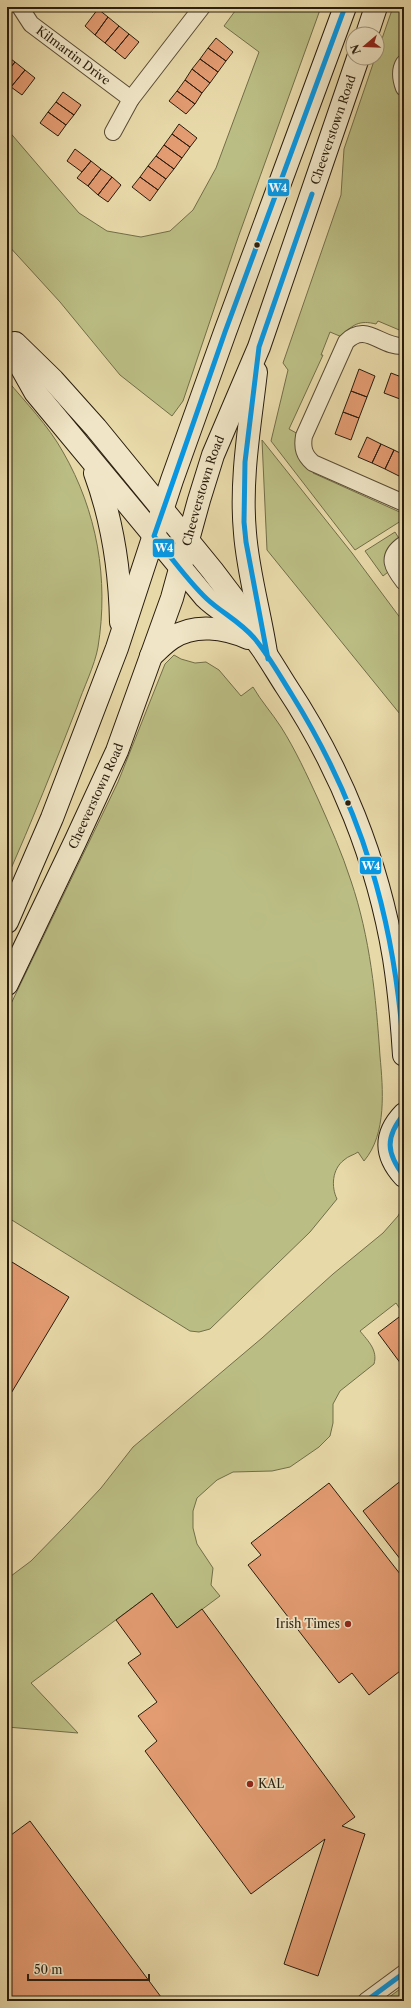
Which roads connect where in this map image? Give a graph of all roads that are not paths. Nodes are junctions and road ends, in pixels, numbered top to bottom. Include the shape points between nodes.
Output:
1 (20, 7) edge
2 (202, 7) edge
3 (344, 7) edge
4 (376, 7) edge
5 (370, 26) edge
6 (404, 63) edge
7 (355, 66) edge
8 (404, 88) edge
9 (131, 99) junction
10 (113, 132) dead end
11 (7, 335) edge
12 (7, 342) edge
13 (404, 346) edge
14 (260, 347) junction
15 (89, 457) junction
16 (404, 503) edge
17 (163, 510) junction
18 (154, 536) junction
19 (188, 540) junction
20 (404, 544) edge
21 (180, 568) junction
22 (404, 582) edge
23 (121, 637) junction
24 (255, 642) junction
25 (151, 656) junction
26 (7, 922) edge
27 (7, 984) edge
28 (404, 1055) edge
29 (404, 1114) edge
30 (404, 1176) edge
31 (404, 1973) edge
32 (366, 2001) edge

1 - 9 street, Kilmartin Drive via 31,24
2 - 9 street
3 - 17 main road via 224,332
4 - 5 main road
6 - 8 street via 400,76
7 - 14 main road, Cheeverstown Road
9 - 10 street
11 - 17 main road via 53,380 96,428
12 - 15 main road via 35,392
13 - 16 street via 395,346 360,333 353,335 346,342 304,436 302,446 306,456 313,462
14 - 19 main road, Cheeverstown Road via 213,455
14 - 24 main road via 245,462 244,522
15 - 18 main road
15 - 23 main road via 107,509 115,544 120,584
17 - 18 main road
17 - 19 main road
18 - 21 main road
18 - 23 main road
19 - 21 main road, Cheeverstown Road
19 - 24 main road via 234,599
20 - 22 street via 392,559 393,568
21 - 24 main road via 214,606
21 - 25 main road, Cheeverstown Road
23 - 26 main road via 52,818
24 - 25 main road via 220,629 187,631 172,638
24 - 28 main road via 314,732 358,824 386,914 394,959
25 - 27 main road, Cheeverstown Road via 117,750
29 - 30 main road via 391,1132 389,1144 393,1161
31 - 32 street

